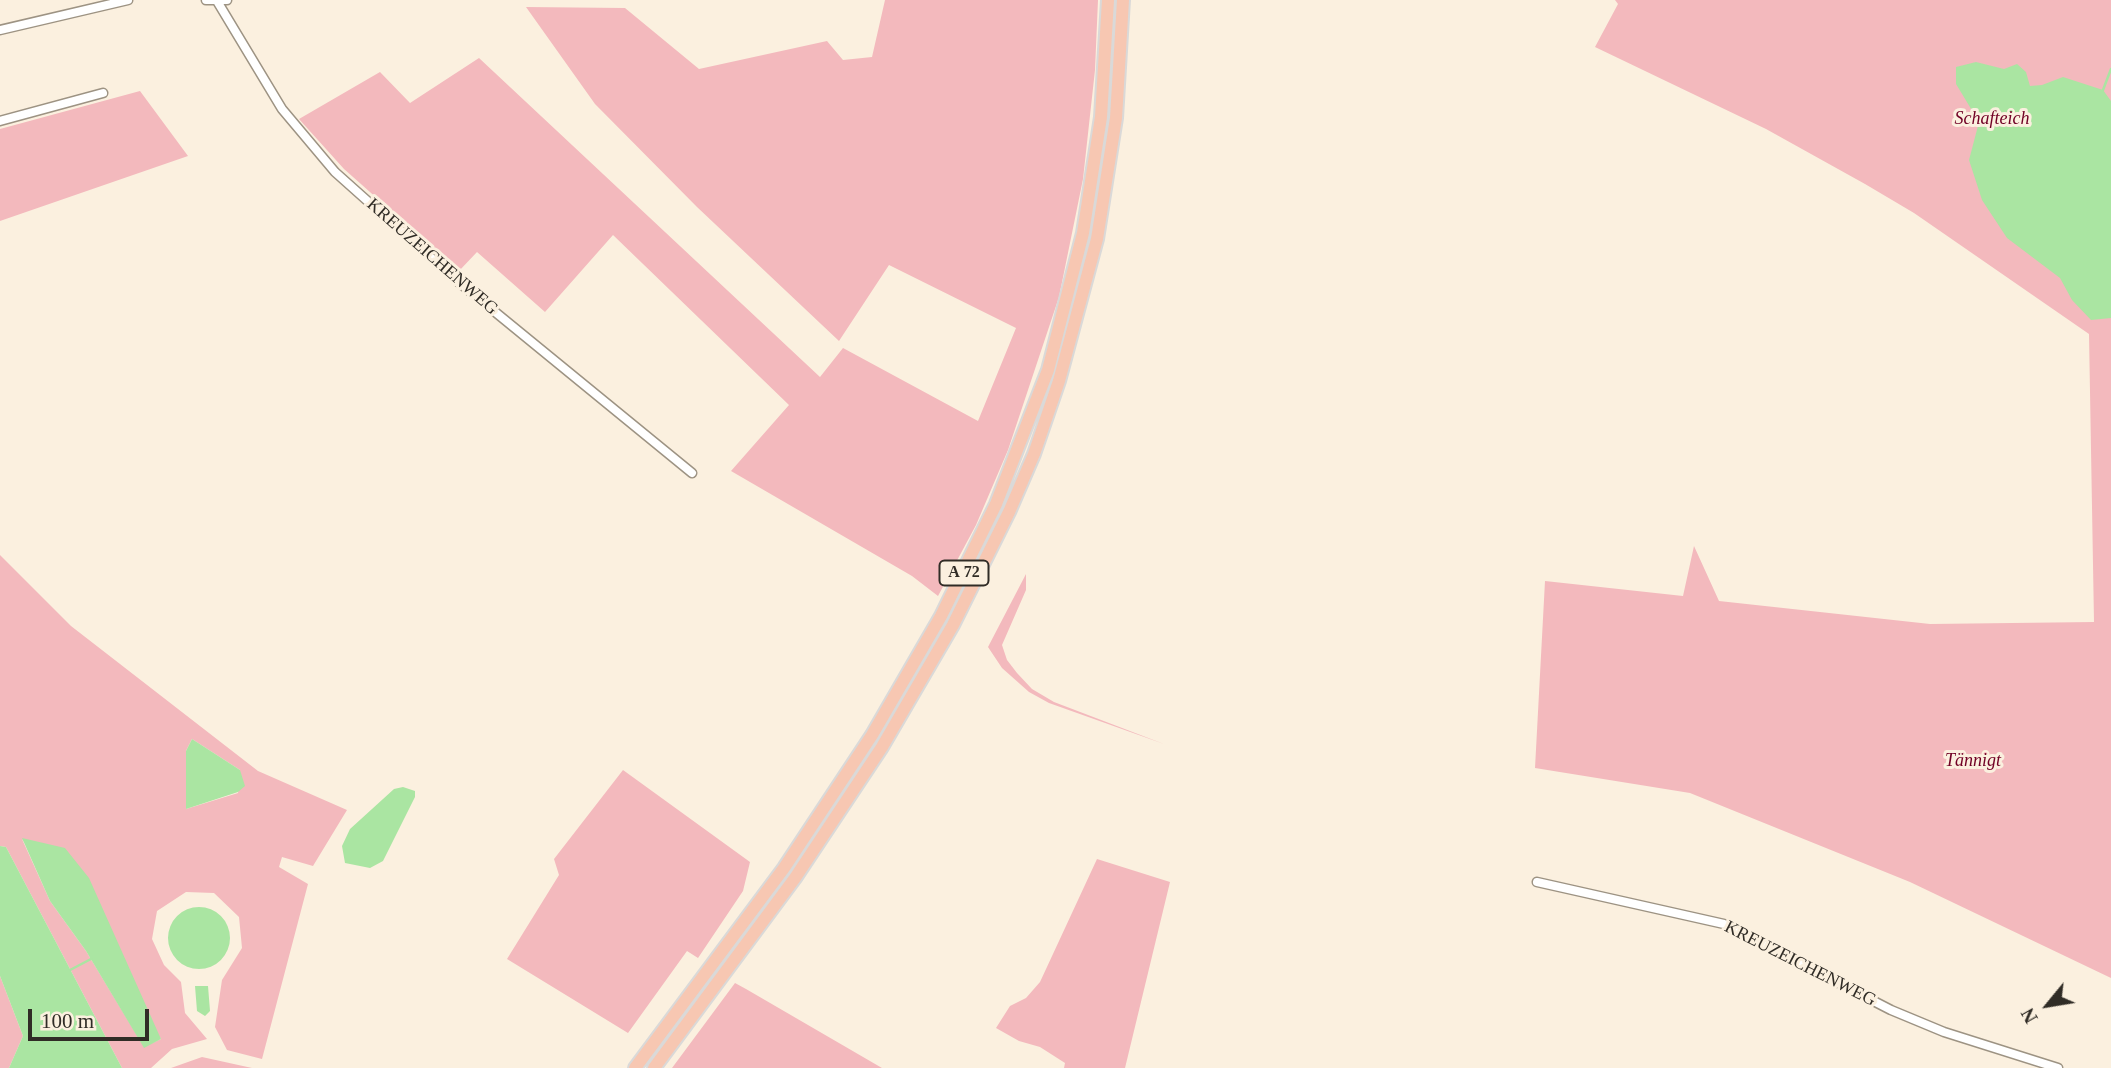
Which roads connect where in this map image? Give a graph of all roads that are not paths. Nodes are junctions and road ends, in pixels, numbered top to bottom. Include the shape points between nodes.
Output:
1 (128, 0) edge
2 (206, 0) edge
3 (228, 0) edge
4 (1108, 0) edge
5 (1123, 0) edge
6 (216, 1) edge
7 (0, 30) edge
8 (103, 93) dead end
9 (0, 121) edge
10 (692, 473) dead end
11 (1536, 882) dead end
12 (635, 1068) edge
13 (654, 1068) edge
14 (2057, 1068) edge

1 - 7 street
2 - 6 street
3 - 6 street
4 - 12 highway, A 72 via 1101,117 1083,233 1048,370 996,504 942,616 865,747 784,868
5 - 13 highway, A 72 via 1116,118 1097,239 1059,381 1009,512 953,625 883,747 795,878
6 - 10 street, KREUZEICHENWEG via 282,109 335,172 446,271
8 - 9 street
11 - 14 street, KREUZEICHENWEG via 1724,924 1891,1010

